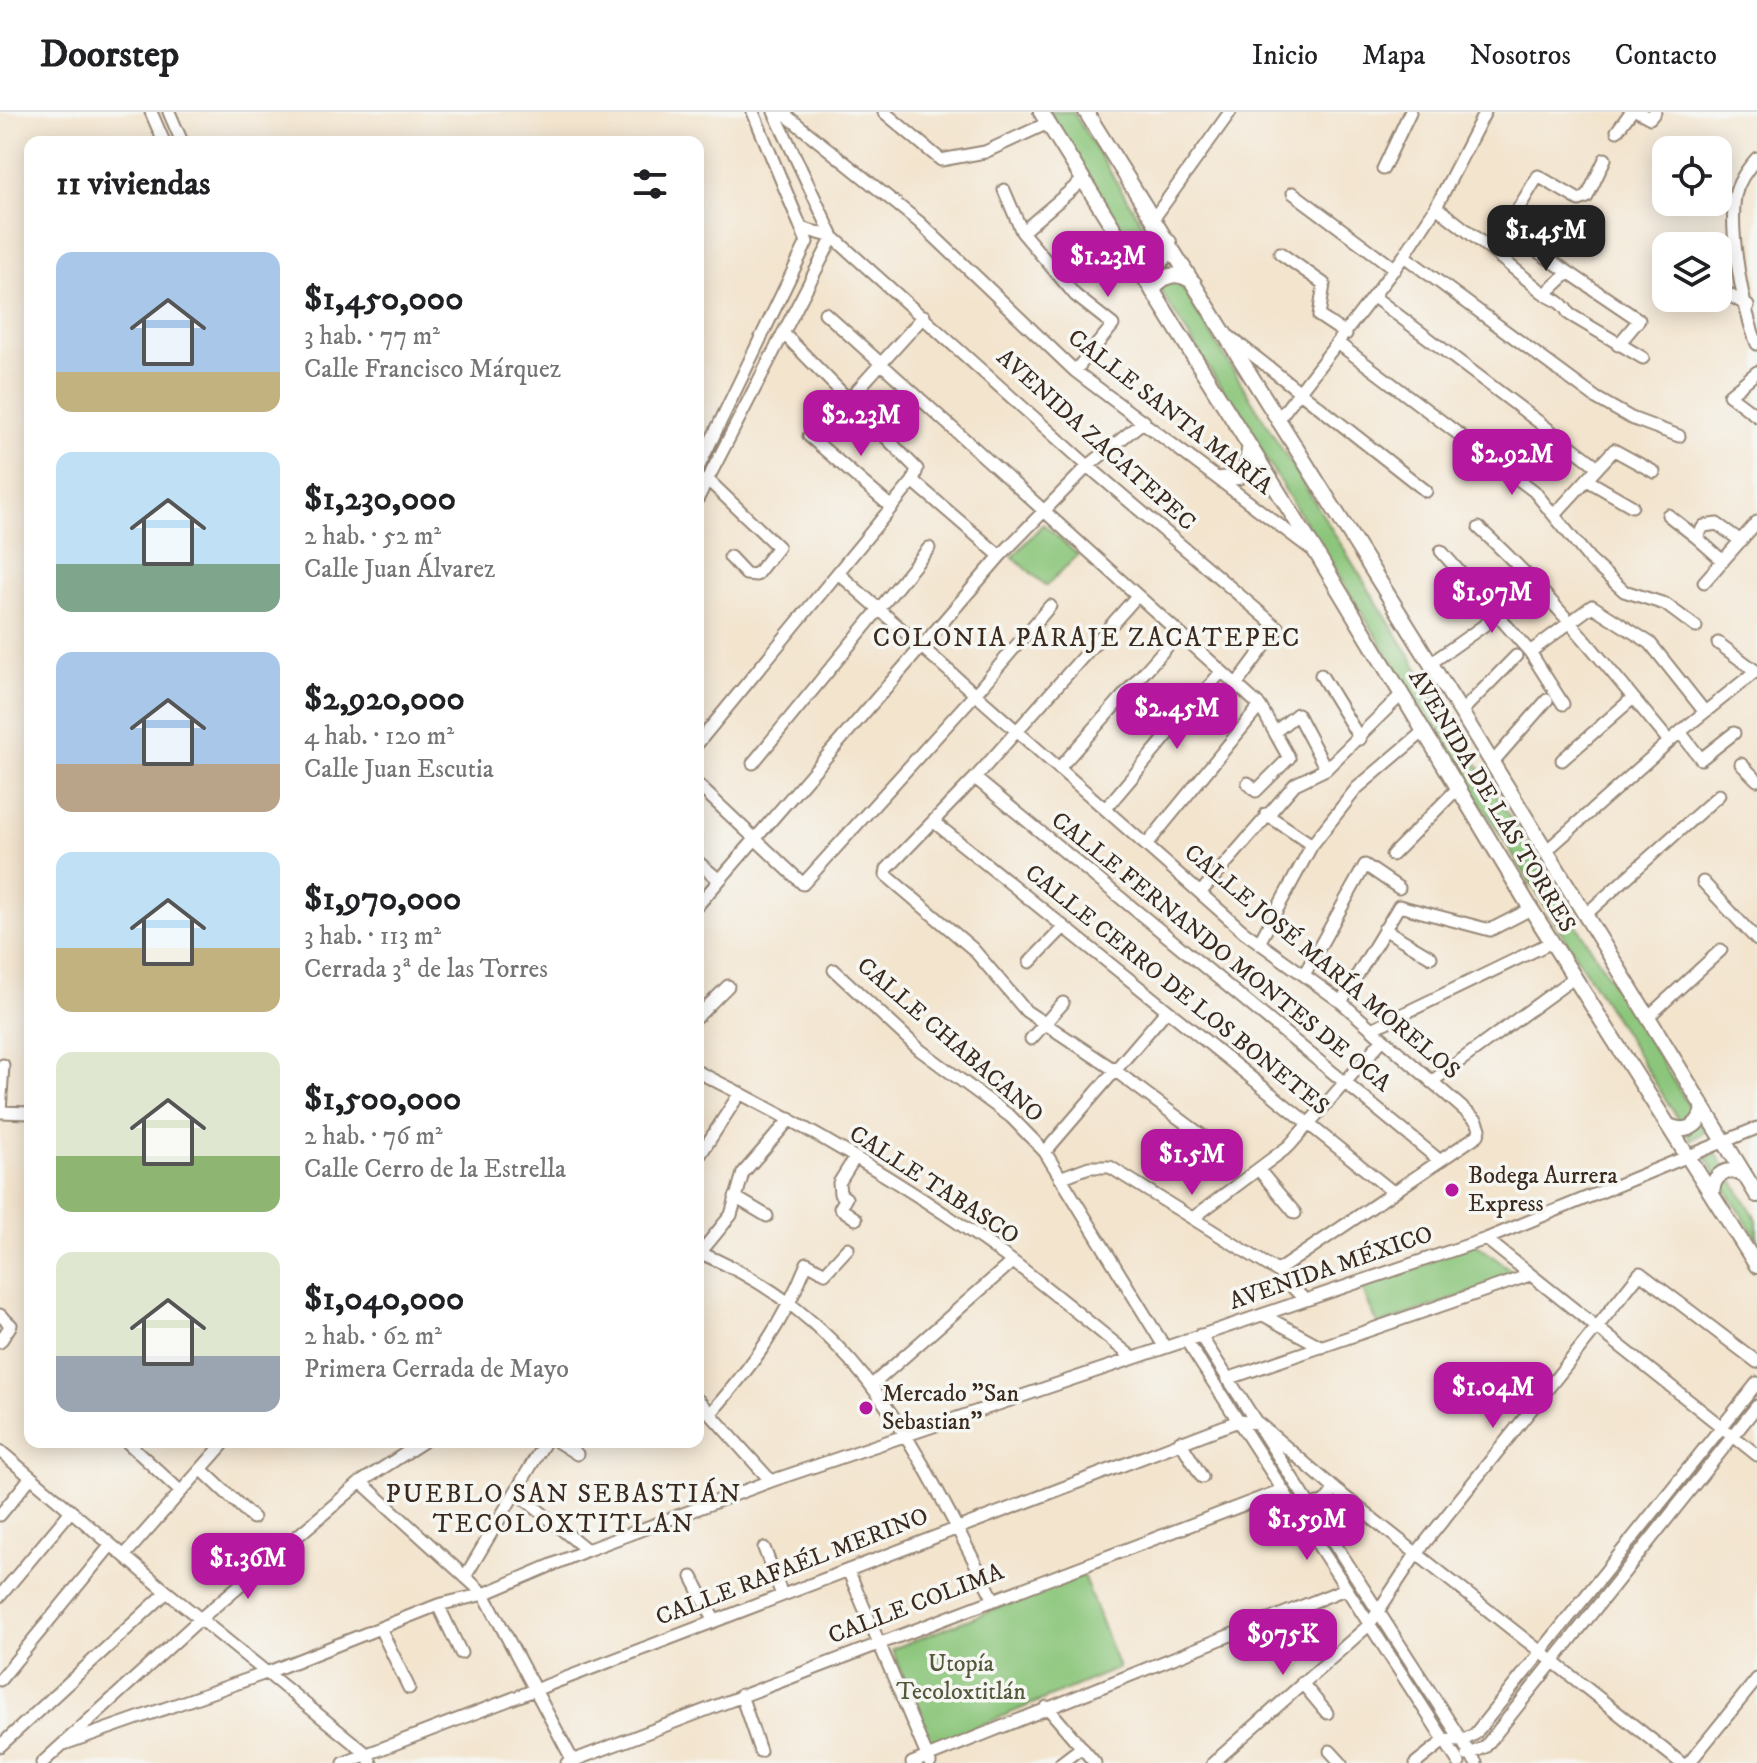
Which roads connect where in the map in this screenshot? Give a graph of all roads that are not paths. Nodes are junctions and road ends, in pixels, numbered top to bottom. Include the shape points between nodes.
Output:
1 (151, 112) edge
2 (169, 112) edge
3 (753, 112) edge
4 (774, 112) edge
5 (782, 112) edge
6 (884, 112) edge
7 (1086, 112) edge
8 (1230, 112) edge
9 (1410, 112) edge
10 (1485, 112) edge
11 (1631, 112) edge
12 (1639, 112) edge
13 (1655, 112) edge
14 (1044, 118) edge
15 (803, 128) junction
16 (1617, 131) dead end
17 (783, 134) junction
18 (161, 136) edge
19 (179, 136) edge
20 (770, 149) junction
21 (1757, 158) edge
22 (1605, 159) dead end
23 (1383, 169) dead end
24 (1083, 180) junction
25 (1004, 190) dead end
26 (1293, 193) dead end
27 (1436, 207) junction
28 (1154, 218) junction
29 (804, 229) junction
30 (1506, 230) junction
31 (1022, 232) junction
32 (833, 237) junction
33 (1169, 242) junction
34 (1494, 249) junction
35 (1280, 253) dead end
36 (1404, 256) junction
37 (1132, 260) junction
38 (1395, 269) junction
39 (1568, 273) junction
40 (1194, 283) junction
41 (1153, 292) junction
42 (1545, 294) junction
43 (1732, 296) edge
44 (1374, 297) junction
45 (1748, 306) junction
46 (825, 313) dead end
47 (924, 316) junction
48 (783, 333) junction
49 (1226, 334) junction
50 (1346, 334) junction
51 (1339, 344) junction
52 (1757, 344) edge
53 (1618, 345) junction
54 (1643, 358) dead end
55 (881, 363) junction
56 (1075, 371) junction
57 (1757, 372) edge
58 (1301, 392) junction
59 (850, 398) junction
60 (1757, 416) edge
61 (1144, 421) junction
62 (1277, 421) junction
63 (1679, 436) dead end
64 (1249, 450) junction
65 (704, 456) edge
66 (1088, 466) junction
67 (1598, 467) junction
68 (1654, 472) dead end
69 (707, 479) junction
70 (1221, 479) junction
71 (1587, 480) junction
72 (913, 481) junction
73 (704, 485) edge
74 (1426, 491) dead end
75 (890, 506) junction
76 (1632, 506) dead end
77 (1043, 510) junction
78 (1555, 514) junction
79 (1668, 515) dead end
80 (1757, 522) edge
81 (1479, 528) dead end
82 (1696, 537) junction
83 (1741, 541) junction
84 (929, 548) dead end
85 (1441, 551) dead end
86 (1317, 554) junction
87 (1000, 556) junction
88 (730, 557) dead end
89 (1723, 561) junction
90 (838, 573) junction
91 (1704, 582) dead end
92 (1137, 596) junction
93 (1050, 606) dead end
94 (878, 607) junction
95 (1486, 624) dead end
96 (1571, 624) junction
97 (1696, 627) dead end
98 (1179, 633) junction
99 (1718, 643) dead end
100 (921, 645) junction
101 (1530, 652) junction
102 (1516, 656) dead end
103 (1431, 663) junction
104 (1221, 672) junction
105 (1756, 672) edge
106 (1321, 675) dead end
107 (1236, 685) junction
108 (976, 693) junction
109 (1402, 694) junction
110 (1633, 698) junction
111 (1547, 700) dead end
112 (1563, 704) dead end
113 (1260, 706) junction
114 (1704, 711) junction
115 (1461, 712) junction
116 (1017, 729) junction
117 (1276, 731) junction
118 (1424, 731) junction
119 (1680, 732) junction
120 (1734, 733) dead end
121 (704, 736) edge
122 (1360, 739) junction
123 (1669, 741) junction
124 (1562, 760) dead end
125 (753, 763) dead end
126 (1492, 763) junction
127 (1741, 764) dead end
128 (1061, 766) junction
129 (1326, 769) junction
130 (975, 778) junction
131 (1757, 780) edge
132 (1248, 783) dead end
133 (1457, 789) junction
134 (704, 791) edge
135 (1719, 795) dead end
136 (1107, 807) junction
137 (1266, 814) junction
138 (934, 822) junction
139 (753, 840) junction
140 (1148, 843) junction
141 (1312, 845) junction
142 (1546, 851) junction
143 (1392, 855) dead end
144 (704, 867) edge
145 (718, 879) junction
146 (1703, 882) dead end
147 (1399, 888) dead end
148 (1201, 892) junction
149 (704, 897) edge
150 (1531, 909) junction
151 (1585, 915) junction
152 (1064, 927) junction
153 (1384, 929) junction
154 (1757, 940) edge
155 (1552, 942) junction
156 (1259, 943) junction
157 (1721, 950) dead end
158 (1431, 957) dead end
159 (1030, 962) dead end
160 (834, 970) dead end
161 (1305, 973) junction
162 (1575, 977) junction
163 (728, 986) dead end
164 (1341, 1002) junction
165 (1063, 1003) dead end
166 (704, 1010) edge
167 (1167, 1010) junction
168 (1648, 1017) junction
169 (1044, 1024) junction
170 (1372, 1029) junction
171 (1031, 1039) dead end
172 (1383, 1039) junction
173 (3, 1065) dead end
174 (1113, 1069) junction
175 (704, 1075) edge
176 (1344, 1082) junction
177 (1431, 1082) junction
178 (740, 1093) junction
179 (1703, 1107) junction
180 (0, 1112) edge
181 (24, 1113) edge
182 (790, 1119) junction
183 (1309, 1124) junction
184 (1669, 1126) junction
185 (1757, 1128) edge
186 (1725, 1142) junction
187 (704, 1149) edge
188 (1220, 1149) dead end
189 (1045, 1152) junction
190 (1689, 1157) junction
191 (854, 1159) junction
192 (1439, 1160) junction
193 (1259, 1170) junction
194 (1745, 1176) junction
195 (1060, 1178) junction
196 (1393, 1192) junction
197 (1712, 1193) junction
198 (1757, 1195) edge
199 (735, 1197) junction
200 (1295, 1213) dead end
201 (767, 1216) dead end
202 (1193, 1218) junction
203 (856, 1219) dead end
204 (1486, 1239) junction
205 (704, 1246) edge
206 (848, 1248) dead end
207 (704, 1254) edge
208 (1012, 1262) junction
209 (1757, 1266) edge
210 (1277, 1271) junction
211 (1530, 1275) junction
212 (1304, 1299) junction
213 (792, 1302) junction
214 (0, 1315) edge
215 (1263, 1315) junction
216 (1597, 1330) junction
217 (1200, 1335) junction
218 (1186, 1340) junction
219 (0, 1342) edge
220 (1164, 1346) junction
221 (1322, 1347) junction
222 (1132, 1357) junction
223 (1757, 1362) edge
224 (1227, 1379) junction
225 (1757, 1383) edge
226 (872, 1385) junction
227 (704, 1406) edge
228 (1757, 1406) edge
229 (711, 1413) junction
230 (1238, 1421) junction
231 (1258, 1423) junction
232 (1721, 1426) junction
233 (907, 1435) junction
234 (1732, 1435) junction
235 (1180, 1441) junction
236 (133, 1448) edge
237 (220, 1448) edge
238 (412, 1448) edge
239 (542, 1448) edge
240 (568, 1448) edge
241 (0, 1451) edge
242 (577, 1454) dead end
243 (1757, 1455) edge
244 (202, 1470) junction
245 (31, 1477) junction
246 (1202, 1477) dead end
247 (771, 1481) junction
248 (361, 1482) junction
249 (1335, 1489) junction
250 (1282, 1490) junction
251 (180, 1491) junction
252 (516, 1492) junction
253 (1311, 1505) junction
254 (1295, 1509) junction
255 (71, 1511) junction
256 (0, 1515) edge
257 (253, 1518) dead end
258 (956, 1528) junction
259 (111, 1545) junction
260 (764, 1548) dead end
261 (587, 1550) junction
262 (1416, 1554) junction
263 (124, 1556) junction
264 (848, 1570) junction
265 (465, 1577) junction
266 (692, 1577) dead end
267 (1345, 1589) junction
268 (167, 1592) junction
269 (484, 1594) junction
270 (782, 1595) junction
271 (0, 1596) edge
272 (993, 1598) junction
273 (438, 1605) junction
274 (1377, 1610) junction
275 (200, 1619) junction
276 (714, 1620) junction
277 (1369, 1625) junction
278 (380, 1628) junction
279 (880, 1642) junction
280 (1540, 1652) junction
281 (461, 1653) dead end
282 (1551, 1662) junction
283 (266, 1673) junction
284 (1757, 1679) edge
285 (0, 1680) edge
286 (1302, 1683) junction
287 (409, 1688) dead end
288 (535, 1690) junction
289 (741, 1695) junction
290 (1047, 1707) junction
291 (1327, 1713) dead end
292 (1445, 1740) junction
293 (1462, 1741) junction
294 (64, 1744) junction
295 (0, 1746) edge
296 (1082, 1747) junction
297 (760, 1751) dead end
298 (1330, 1751) dead end
299 (369, 1759) edge
300 (1457, 1759) edge
301 (1473, 1759) edge
302 (926, 1761) edge
303 (571, 1762) edge
304 (42, 1763) edge
305 (344, 1763) edge
306 (912, 1763) edge
307 (1061, 1763) edge
308 (1095, 1763) edge
309 (1213, 1763) edge
310 (1341, 1763) edge
311 (1416, 1763) edge
312 (1681, 1763) edge
313 (1689, 1763) edge

1 - 18 street
2 - 19 street
3 - 20 street
4 - 17 street, AVENIDA ZACATEPEC
5 - 15 street, CALLE SANTA MARÍA
6 - 14 street via 941,160 985,152
7 - 28 main road, AVENIDA DE LAS TORRES
8 - 28 street
9 - 23 street
10 - 27 street
11 - 16 street
12 - 13 street via 1650,118
14 - 24 main road, AVENIDA DE LAS TORRES
15 - 17 street via 789,126
15 - 56 street, CALLE SANTA MARÍA via 919,222
17 - 20 street
17 - 32 street, AVENIDA ZACATEPEC
20 - 29 street
21 - 45 street via 1742,178 1734,208
22 - 30 street via 1587,197 1579,200 1538,176
24 - 31 street
24 - 37 main road, AVENIDA DE LAS TORRES
25 - 31 street
26 - 38 street
27 - 34 street
27 - 36 street
28 - 33 main road, AVENIDA DE LAS TORRES
29 - 32 street, AVENIDA ZACATEPEC
29 - 65 street via 807,242
30 - 34 street
30 - 39 street
31 - 56 street via 1075,295 1113,325
32 - 47 street, AVENIDA ZACATEPEC
32 - 48 street
33 - 37 main road via 1166,257 1158,264 1147,267
33 - 40 main road, AVENIDA DE LAS TORRES
34 - 42 street
35 - 50 street via 1324,284 1319,316
36 - 38 street
36 - 63 street via 1596,398
37 - 41 main road, AVENIDA DE LAS TORRES
38 - 44 street
39 - 42 street
39 - 53 street via 1639,320
40 - 41 main road via 1170,275
40 - 49 main road, AVENIDA DE LAS TORRES
41 - 64 main road, AVENIDA DE LAS TORRES
42 - 53 street
43 - 45 street
44 - 50 street
44 - 67 street
45 - 52 street
46 - 55 street
47 - 55 street
47 - 66 street, AVENIDA ZACATEPEC
48 - 59 street
48 - 69 street
49 - 58 street
49 - 62 main road, AVENIDA DE LAS TORRES
50 - 51 street
51 - 58 street
51 - 78 street via 1534,491
53 - 54 street
55 - 59 street
55 - 77 street
56 - 61 street, CALLE SANTA MARÍA
57 - 60 street via 1729,395
58 - 62 street
58 - 74 street
59 - 72 street via 917,469
59 - 75 street via 809,436
61 - 66 street
61 - 70 street, CALLE SANTA MARÍA
62 - 103 main road, AVENIDA DE LAS TORRES
64 - 70 main road via 1246,470
64 - 86 main road, AVENIDA DE LAS TORRES
66 - 77 street
66 - 107 street, AVENIDA ZACATEPEC via 1278,628
67 - 68 street via 1614,450
67 - 71 street
69 - 73 street
69 - 88 street via 778,547 756,575 746,574
70 - 86 street, CALLE SANTA MARÍA
71 - 76 street
71 - 78 street
72 - 75 street
72 - 87 street
75 - 90 street
77 - 87 street
77 - 92 street
78 - 97 street via 1592,562 1624,591 1665,604
79 - 82 street
80 - 83 street
81 - 96 street
82 - 83 street via 1704,526 1717,524
82 - 89 street
83 - 89 street
84 - 94 street
85 - 101 street
86 - 109 main road, AVENIDA DE LAS TORRES
87 - 100 street
89 - 91 street
90 - 94 street, CALLE JOSÉ MARÍA MORELOS
90 - 121 street
92 - 98 street
92 - 116 street
93 - 108 street
94 - 100 street, CALLE JOSÉ MARÍA MORELOS
94 - 125 street
95 - 103 street
96 - 101 street
96 - 110 street
96 - 114 street via 1592,606 1650,643
98 - 104 street
98 - 128 street
99 - 105 street
100 - 108 street, CALLE JOSÉ MARÍA MORELOS
100 - 139 street
101 - 112 street
102 - 115 street
103 - 115 main road, AVENIDA DE LAS TORRES
104 - 107 street
104 - 136 street
105 - 114 street
106 - 122 street
107 - 113 street
108 - 116 street, CALLE JOSÉ MARÍA MORELOS
108 - 139 street via 803,884
109 - 118 main road, AVENIDA DE LAS TORRES
109 - 122 street
110 - 123 street
110 - 124 street
111 - 126 street
113 - 117 street
113 - 140 street
114 - 119 street
115 - 126 main road, AVENIDA DE LAS TORRES
116 - 128 street, CALLE JOSÉ MARÍA MORELOS
116 - 130 street
117 - 129 street via 1297,714
117 - 132 street via 1289,758 1256,791
118 - 133 main road, AVENIDA DE LAS TORRES
118 - 141 street via 1357,788
119 - 120 street via 1701,759
119 - 123 street
122 - 129 street
123 - 142 street
126 - 142 main road, AVENIDA DE LAS TORRES
127 - 131 street
128 - 136 street, CALLE JOSÉ MARÍA MORELOS
129 - 137 street via 1295,784
130 - 138 street
130 - 176 street, CALLE FERNANDO MONTES DE OCA
133 - 143 street
133 - 150 main road, AVENIDA DE LAS TORRES
134 - 139 street
135 - 151 street
136 - 140 street, CALLE JOSÉ MARÍA MORELOS
137 - 141 street
137 - 148 street
138 - 152 street, CALLE CERRO DE LOS BONETES
138 - 169 street via 887,869 888,879 973,949 1026,1011
139 - 145 street
140 - 148 street, CALLE JOSÉ MARÍA MORELOS
141 - 156 street
142 - 151 main road, AVENIDA DE LAS TORRES
144 - 145 street
145 - 149 street
146 - 154 street
147 - 161 street via 1365,865
148 - 156 street, CALLE JOSÉ MARÍA MORELOS
150 - 153 street via 1490,930 1399,906
150 - 155 main road, AVENIDA DE LAS TORRES
151 - 168 main road, AVENIDA DE LAS TORRES
152 - 159 street
152 - 167 street, CALLE CERRO DE LOS BONETES
153 - 158 street
153 - 164 street
155 - 162 main road, AVENIDA DE LAS TORRES
155 - 170 street
156 - 161 street, CALLE JOSÉ MARÍA MORELOS
157 - 168 street
160 - 189 street, CALLE CHABACANO via 920,1050 1011,1117
161 - 164 street, CALLE JOSÉ MARÍA MORELOS
162 - 177 street
162 - 184 main road, AVENIDA DE LAS TORRES
163 - 166 street
164 - 170 street, CALLE JOSÉ MARÍA MORELOS
165 - 169 street
167 - 174 street
167 - 183 street, CALLE CERRO DE LOS BONETES
168 - 179 main road, AVENIDA DE LAS TORRES
169 - 171 street
169 - 174 street
170 - 172 street, CALLE JOSÉ MARÍA MORELOS
172 - 176 street
172 - 177 street, CALLE JOSÉ MARÍA MORELOS
173 - 180 street
174 - 188 street
174 - 189 street
175 - 178 street, CALLE TABASCO
176 - 183 street
176 - 192 street, CALLE FERNANDO MONTES DE OCA
177 - 192 street, CALLE JOSÉ MARÍA MORELOS via 1480,1129
178 - 182 street, CALLE TABASCO
178 - 187 street
179 - 184 main road via 1691,1128
179 - 186 main road, AVENIDA DE LAS TORRES
180 - 181 street
182 - 191 street, CALLE TABASCO
182 - 199 street via 743,1173
183 - 193 street
183 - 196 street, CALLE CERRO DE LOS BONETES
184 - 190 main road, AVENIDA DE LAS TORRES
185 - 186 street, AVENIDA MÉXICO
186 - 190 street, AVENIDA MÉXICO
186 - 194 main road, AVENIDA DE LAS TORRES
189 - 195 street, CALLE CHABACANO
190 - 197 main road, AVENIDA DE LAS TORRES
190 - 204 street, AVENIDA MÉXICO
191 - 203 street via 839,1183 846,1198 840,1208
191 - 208 street, CALLE TABASCO
192 - 196 street
193 - 200 street
193 - 202 street
194 - 197 main road via 1732,1170 1722,1173
194 - 198 main road, AVENIDA DE LAS TORRES
195 - 202 street via 1089,1167 1110,1167
195 - 220 street, CALLE CHABACANO
196 - 210 street
197 - 209 main road, AVENIDA DE LAS TORRES
199 - 201 street
199 - 205 street via 731,1215
202 - 210 street
204 - 211 street
204 - 212 street, AVENIDA MÉXICO
206 - 213 street via 825,1273 807,1263
207 - 213 street
208 - 222 street, CALLE TABASCO
208 - 226 street
210 - 212 street
211 - 216 street
211 - 221 street
212 - 215 street, AVENIDA MÉXICO
213 - 226 street
213 - 229 street via 762,1353
214 - 219 street via 11,1325
215 - 217 street, AVENIDA MÉXICO
215 - 221 street
216 - 223 street via 1640,1273
216 - 232 street
216 - 262 street
217 - 218 street, AVENIDA MÉXICO
217 - 224 street
218 - 220 street, AVENIDA MÉXICO
218 - 230 street
220 - 222 street, AVENIDA MÉXICO
221 - 224 street
222 - 233 street, AVENIDA MÉXICO
224 - 231 street
225 - 232 street
226 - 233 street
227 - 229 street
228 - 234 street
229 - 247 street
230 - 231 street, CALLE RAFAÉL MERINO
230 - 235 street, CALLE RAFAÉL MERINO
230 - 250 street
231 - 249 street
231 - 253 street
232 - 234 street
232 - 280 street
233 - 247 street, AVENIDA MÉXICO
233 - 258 street
234 - 243 street
234 - 282 street
235 - 246 street
235 - 258 street, CALLE RAFAÉL MERINO
236 - 251 street
237 - 244 street
238 - 248 street
239 - 252 street
240 - 242 street
241 - 245 street
244 - 251 street
244 - 257 street
245 - 255 street
245 - 256 street
247 - 261 street, AVENIDA MÉXICO
248 - 265 street
248 - 275 street
249 - 253 street via 1324,1503
249 - 262 street
250 - 254 street
250 - 272 street, CALLE COLIMA
251 - 263 street
252 - 261 street
252 - 265 street
253 - 254 street
253 - 274 street
254 - 267 street
255 - 259 street
255 - 271 street
258 - 264 street, CALLE RAFAÉL MERINO
258 - 272 street
259 - 263 street
259 - 285 street
260 - 270 street
261 - 269 street, AVENIDA MÉXICO
262 - 274 street
262 - 280 street
263 - 268 street
264 - 270 street, CALLE RAFAÉL MERINO
264 - 279 street
265 - 269 street
266 - 276 street
267 - 277 street
267 - 290 street
268 - 275 street
268 - 295 street
269 - 273 street, AVENIDA MÉXICO
269 - 288 street
270 - 276 street, CALLE RAFAÉL MERINO
272 - 279 street, CALLE COLIMA
273 - 278 street, AVENIDA MÉXICO
273 - 281 street
274 - 277 street
274 - 293 street
275 - 283 street
275 - 294 street
276 - 288 street, CALLE RAFAÉL MERINO
277 - 286 street
277 - 292 street
278 - 283 street, AVENIDA MÉXICO
278 - 287 street
279 - 289 street, CALLE COLIMA
279 - 302 street
280 - 282 street
280 - 293 street via 1475,1734
282 - 301 street
282 - 312 street
283 - 294 street, AVENIDA MÉXICO
283 - 299 street
284 - 313 street
286 - 291 street
286 - 309 street
288 - 299 street, CALLE RAFAÉL MERINO
288 - 303 street
289 - 297 street
289 - 303 street, CALLE COLIMA
290 - 296 street
290 - 302 street
292 - 293 street
292 - 300 street
292 - 311 street
293 - 301 street
294 - 304 street
296 - 307 street
296 - 308 street
298 - 310 street
299 - 305 street, CALLE RAFAÉL MERINO
300 - 301 street
302 - 306 street

